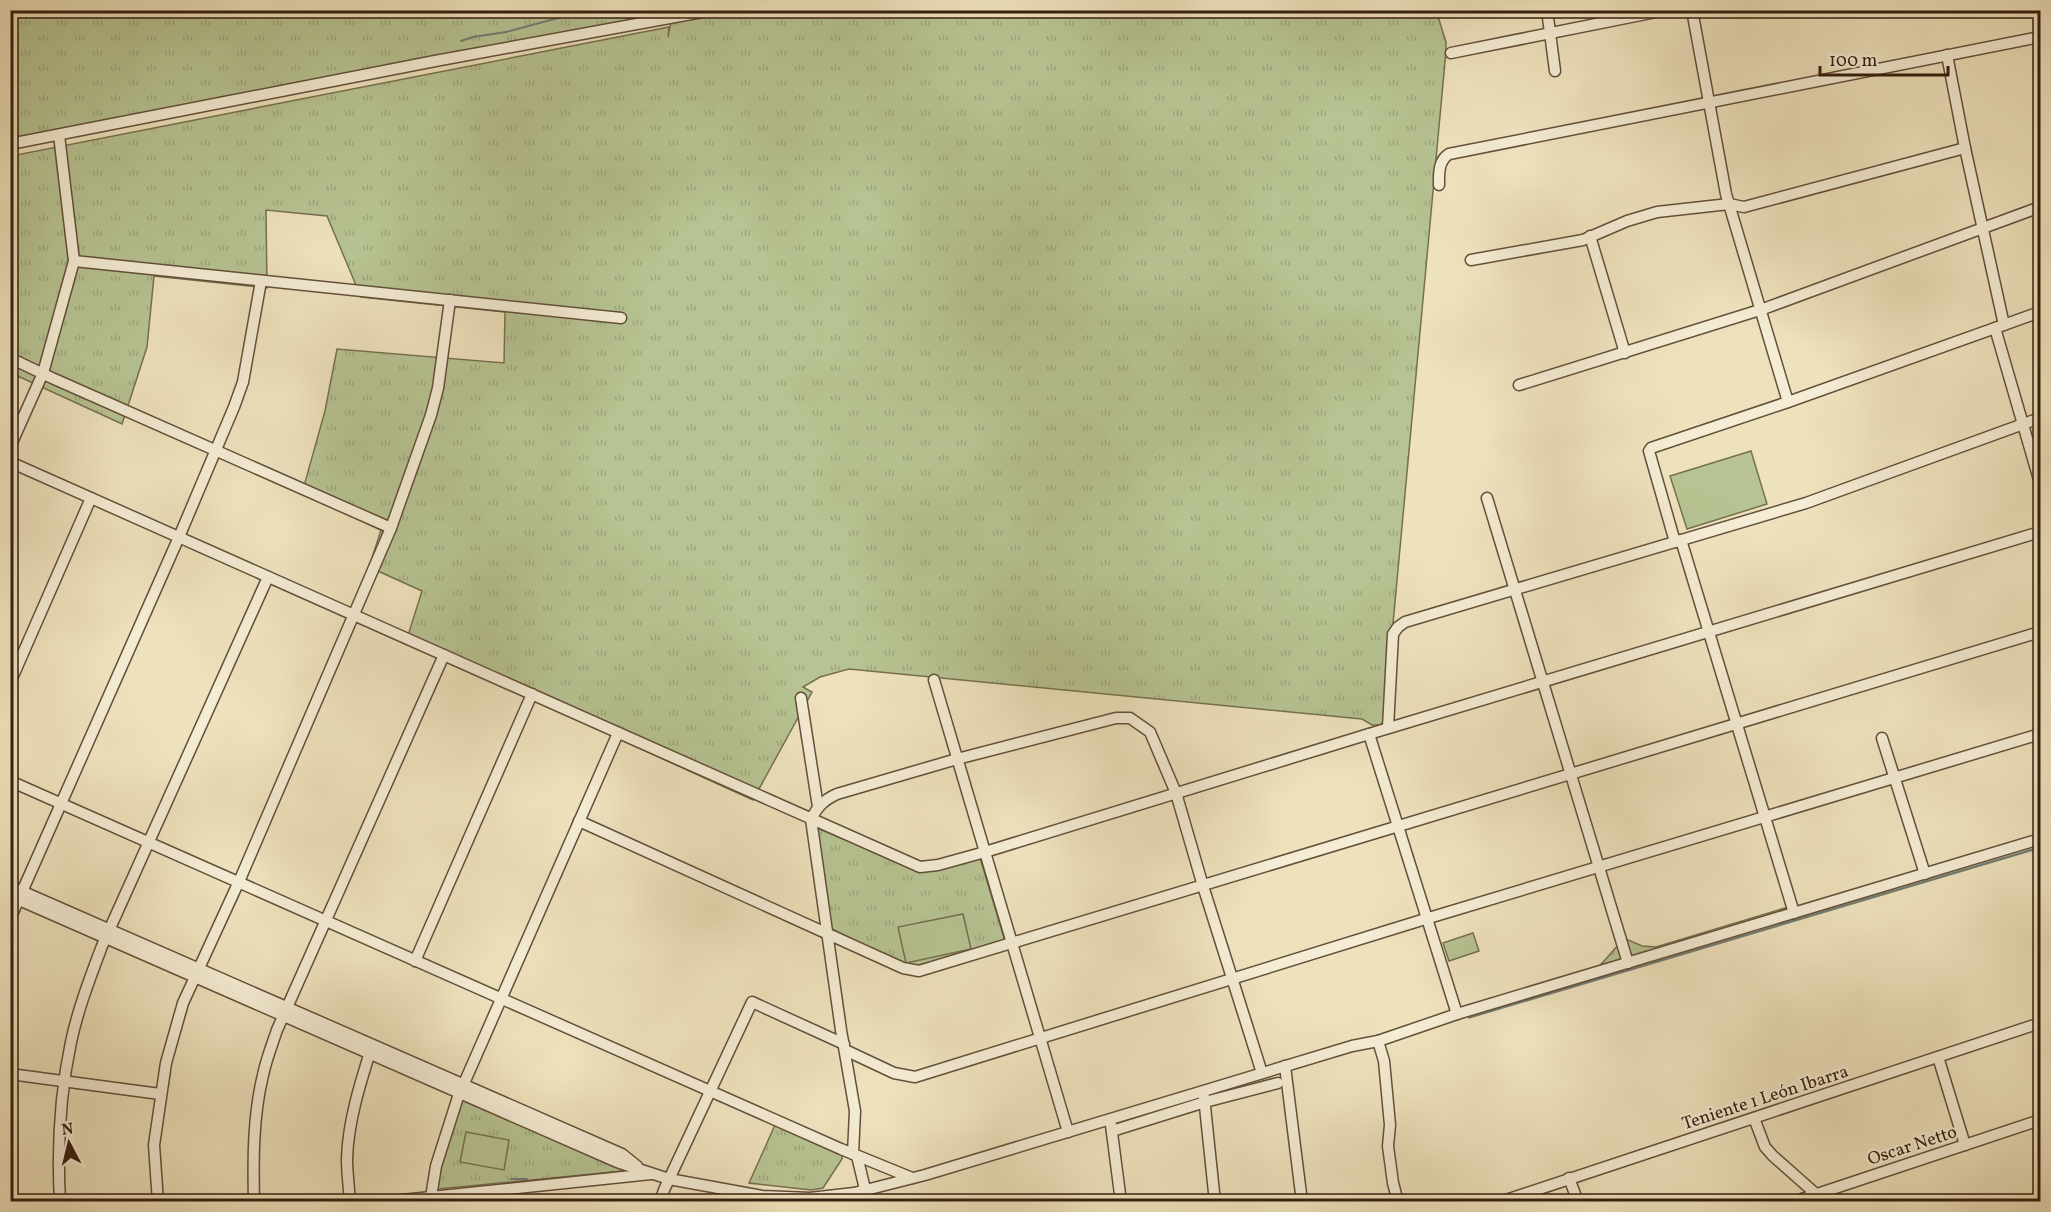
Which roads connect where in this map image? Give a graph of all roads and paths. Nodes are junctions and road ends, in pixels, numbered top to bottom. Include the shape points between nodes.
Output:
1 (713, 10) edge
2 (1546, 10) edge
3 (1666, 10) edge
4 (1692, 10) edge
5 (1551, 34) junction
6 (2039, 37) edge
7 (2040, 51) edge
8 (1451, 53) dead end
9 (1947, 55) junction
10 (1556, 71) dead end
11 (1709, 102) junction
12 (59, 135) junction
13 (10, 144) edge
14 (1965, 148) junction
15 (1439, 185) dead end
16 (1729, 204) junction
17 (2040, 207) edge
18 (1983, 228) junction
19 (1590, 236) junction
20 (1471, 260) dead end
21 (74, 261) junction
22 (261, 281) junction
23 (450, 300) junction
24 (1760, 310) junction
25 (2040, 312) edge
26 (621, 318) dead end
27 (2000, 327) junction
28 (1625, 353) junction
29 (10, 358) edge
30 (43, 373) junction
31 (1519, 385) dead end
32 (1788, 402) junction
33 (2040, 418) edge
34 (2023, 424) junction
35 (10, 447) edge
36 (216, 450) junction
37 (10, 462) edge
38 (2040, 483) edge
39 (91, 498) junction
40 (1487, 498) dead end
41 (391, 528) junction
42 (2040, 532) edge
43 (179, 537) junction
44 (1678, 541) junction
45 (268, 577) junction
46 (1516, 590) junction
47 (354, 615) junction
48 (1709, 632) junction
49 (2040, 632) edge
50 (444, 655) junction
51 (934, 680) dead end
52 (1544, 681) junction
53 (10, 684) edge
54 (532, 694) junction
55 (801, 698) dead end
56 (1737, 724) junction
57 (1388, 728) junction
58 (618, 733) junction
59 (1369, 734) junction
60 (2040, 734) edge
61 (1882, 738) dead end
62 (957, 759) junction
63 (1572, 774) junction
64 (1896, 777) junction
65 (10, 781) edge
66 (1176, 792) junction
67 (62, 804) junction
68 (818, 807) junction
69 (1765, 817) junction
70 (811, 819) junction
71 (579, 821) junction
72 (1399, 826) junction
73 (2040, 839) edge
74 (148, 842) junction
75 (985, 852) junction
76 (1600, 867) junction
77 (1925, 874) junction
78 (239, 882) junction
79 (10, 886) edge
80 (1203, 886) junction
81 (18, 896) edge
82 (1794, 913) junction
83 (10, 919) edge
84 (1427, 919) junction
85 (326, 921) junction
86 (107, 933) junction
87 (828, 934) junction
88 (1012, 944) junction
89 (415, 961) junction
90 (1628, 963) junction
91 (197, 973) junction
92 (1232, 980) junction
93 (501, 999) junction
94 (285, 1011) junction
95 (1457, 1014) junction
96 (2040, 1023) edge
97 (1040, 1039) junction
98 (1378, 1041) junction
99 (844, 1047) junction
100 (371, 1049) junction
101 (1938, 1057) junction
102 (1285, 1066) junction
103 (1262, 1073) junction
104 (10, 1074) edge
105 (65, 1081) junction
106 (1282, 1081) junction
107 (461, 1089) junction
108 (711, 1092) junction
109 (160, 1094) junction
110 (1204, 1097) junction
111 (1754, 1118) junction
112 (1111, 1119) junction
113 (2040, 1120) edge
114 (1112, 1131) junction
115 (1068, 1132) junction
116 (1965, 1145) junction
117 (855, 1155) junction
118 (652, 1174) junction
119 (912, 1178) junction
120 (1569, 1178) junction
121 (669, 1179) junction
122 (865, 1190) junction
123 (1816, 1193) junction
124 (431, 1197) junction
125 (810, 1200) edge
126 (60, 1202) edge
127 (158, 1202) edge
128 (254, 1202) edge
129 (350, 1202) edge
130 (382, 1202) edge
131 (660, 1202) edge
132 (1121, 1202) edge
133 (1215, 1202) edge
134 (1302, 1202) edge
135 (1398, 1202) edge
136 (1500, 1202) edge
137 (1578, 1202) edge
138 (1793, 1202) edge
139 (1825, 1202) edge

1 - 12 street
2 - 5 street
3 - 5 street
4 - 11 street
5 - 8 street
5 - 10 street
6 - 7 street
6 - 9 street
9 - 11 street
9 - 14 street
11 - 15 street via 1449,154 1439,171
11 - 16 street
12 - 13 street
12 - 21 street
14 - 16 street via 1744,207
14 - 18 street
16 - 19 street via 1649,214
16 - 24 street
17 - 18 street
18 - 24 street
18 - 27 street
19 - 20 street
19 - 28 street
21 - 22 street
21 - 30 street
22 - 23 street
22 - 36 street via 243,382
23 - 26 street
23 - 41 street via 438,388
24 - 28 street
24 - 32 street
25 - 27 street
27 - 32 street
27 - 34 street
28 - 31 street
29 - 30 street
30 - 35 street
30 - 36 street
32 - 44 street via 1651,448
33 - 34 street
34 - 38 street
34 - 44 street via 1806,503
36 - 41 street
36 - 43 street
37 - 39 street
39 - 43 street
39 - 53 street
40 - 46 street
41 - 47 street
42 - 48 street
43 - 45 street
43 - 67 street
44 - 46 street
44 - 48 street
45 - 47 street
45 - 74 street
46 - 52 street
46 - 57 street via 1398,627 1393,634
47 - 50 street
47 - 78 street
48 - 52 street
48 - 56 street
49 - 56 street
50 - 54 street
50 - 85 street
51 - 62 street
52 - 57 street
52 - 63 street
54 - 58 street
54 - 89 street
55 - 68 street
56 - 63 street
56 - 69 street
57 - 59 street
58 - 70 street
58 - 71 street
59 - 66 street
59 - 72 street
60 - 64 street
61 - 64 street
62 - 66 street via 1116,718 1130,718 1150,732
62 - 68 street via 837,794
62 - 75 street
63 - 72 street
63 - 76 street
64 - 69 street
64 - 77 street
65 - 67 street
66 - 75 street
66 - 80 street
67 - 74 street
67 - 81 street
68 - 70 street
69 - 76 street
69 - 82 street
70 - 75 street via 920,867
70 - 87 street
71 - 87 street
71 - 93 street
72 - 80 street
72 - 84 street
73 - 77 street
74 - 78 street
74 - 86 street
75 - 88 street
76 - 84 street
76 - 90 street
77 - 82 street
78 - 85 street
78 - 91 street
79 - 81 street
80 - 88 street
80 - 92 street
81 - 83 street
81 - 86 street
82 - 90 street
84 - 92 street
84 - 95 street
85 - 89 street
85 - 94 street
86 - 91 street
86 - 105 street via 82,999
87 - 88 street via 903,968 919,971
87 - 99 street
88 - 97 street
89 - 93 street
90 - 95 street
91 - 94 street
91 - 109 street via 174,1032
92 - 97 street
92 - 103 street
93 - 107 street
93 - 108 street
94 - 100 street
94 - 128 street via 259,1098 253,1158
95 - 98 street
96 - 101 street, Teniente 1 León Ibarra
97 - 99 street via 915,1077 894,1073
97 - 115 street
98 - 102 street
98 - 135 street via 1384,1061 1388,1146
99 - 108 street via 752,1002
99 - 117 street via 855,1111
100 - 107 street
100 - 129 street via 349,1138
101 - 111 street, Teniente 1 León Ibarra
101 - 116 street
102 - 103 street
102 - 106 street
103 - 110 street
104 - 105 street
105 - 109 street
105 - 126 street via 58,1164
106 - 110 street
106 - 134 street
107 - 118 street via 617,1162
107 - 124 street via 439,1156
108 - 117 street
108 - 121 street
109 - 127 street via 154,1145
110 - 112 street
110 - 114 street
110 - 133 street
111 - 120 street, Teniente 1 León Ibarra
111 - 123 street via 1773,1156
112 - 114 street
112 - 115 street
113 - 116 street, Oscar Netto
114 - 132 street
115 - 119 street
116 - 123 street, Oscar Netto
117 - 119 street
117 - 122 street
118 - 121 street
118 - 124 street
119 - 122 street
120 - 136 street, Teniente 1 León Ibarra
120 - 137 street
121 - 125 street via 762,1196
121 - 131 street
122 - 125 street
123 - 138 street, Oscar Netto
123 - 139 street
124 - 130 street

